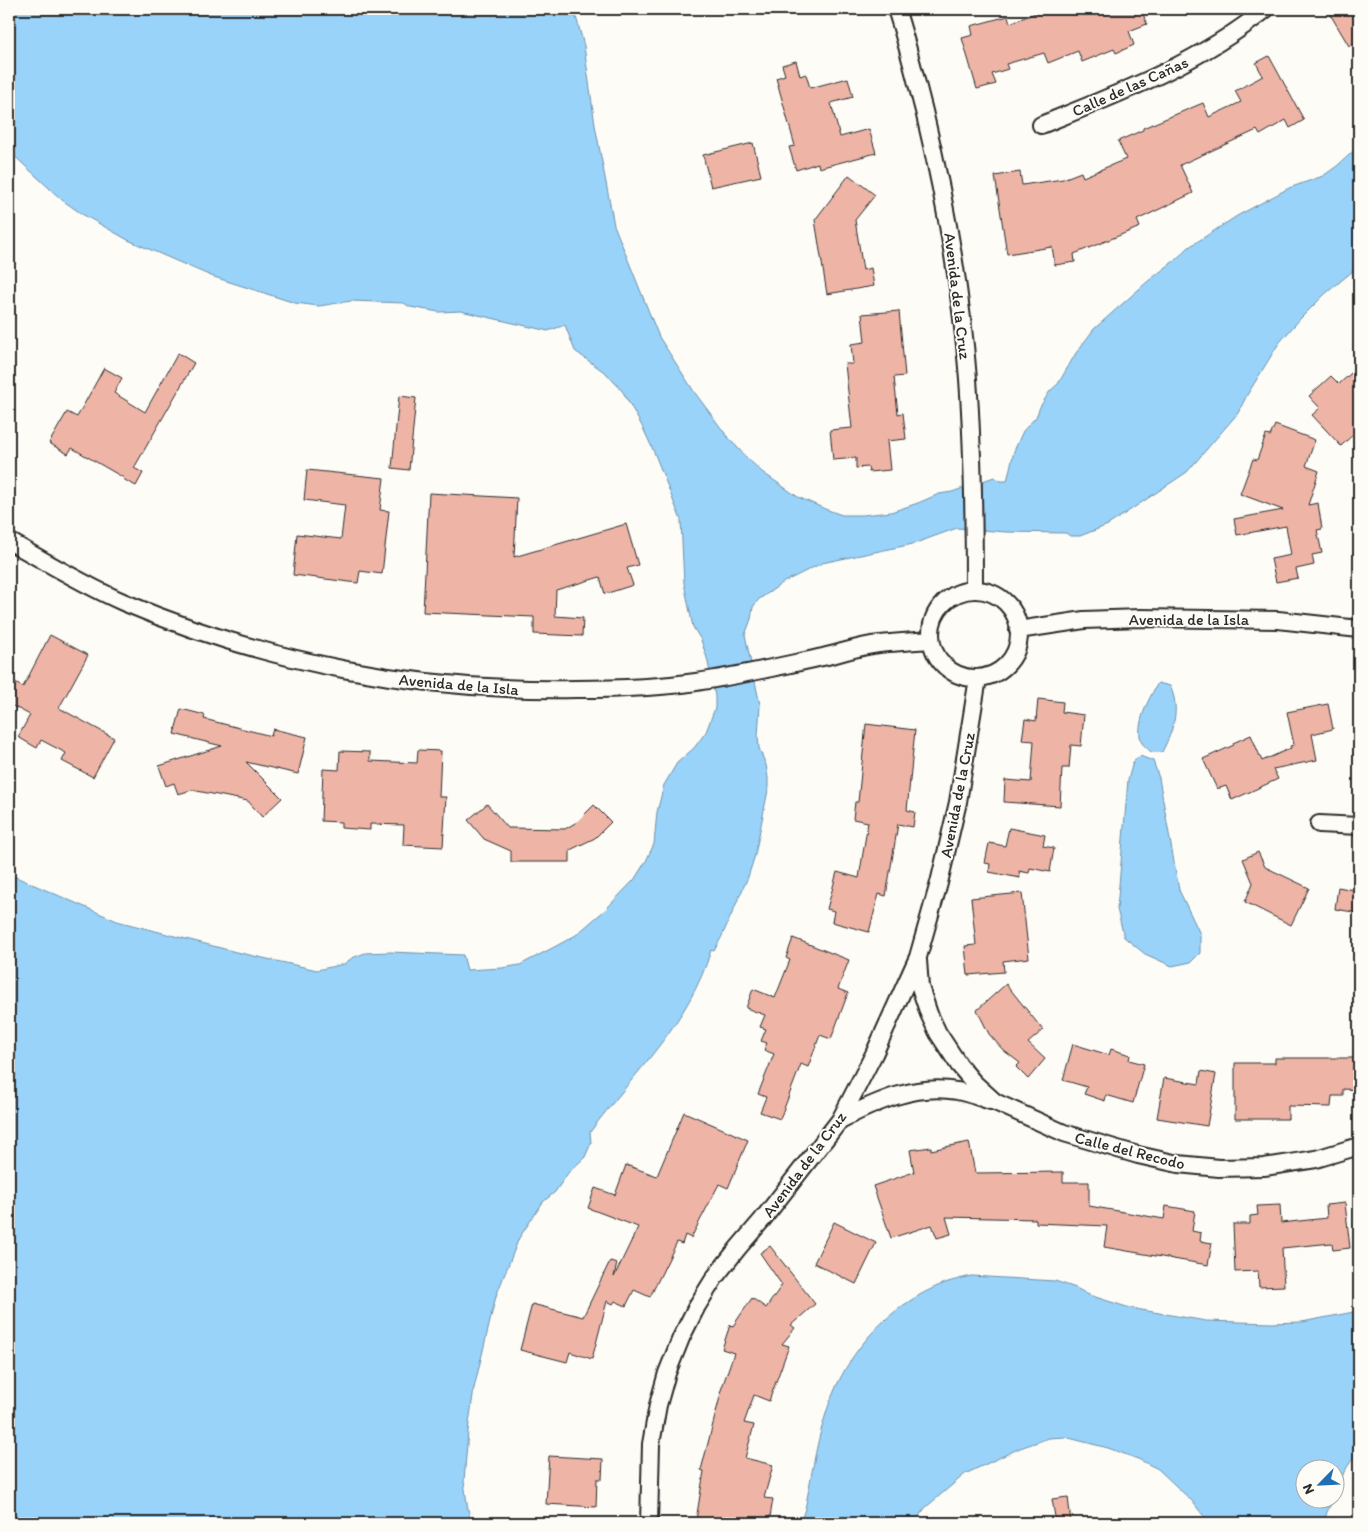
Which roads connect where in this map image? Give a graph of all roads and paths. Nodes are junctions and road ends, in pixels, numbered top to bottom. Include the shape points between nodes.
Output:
1 (896, 9) edge
2 (1266, 9) edge
3 (1041, 125) dead end
4 (9, 541) edge
5 (974, 590) junction
6 (1359, 629) edge
7 (1018, 630) junction
8 (932, 640) junction
9 (978, 678) junction
10 (1319, 824) dead end
11 (1359, 826) edge
12 (918, 957) junction
13 (995, 1102) junction
14 (840, 1120) junction
15 (1359, 1146) edge
16 (649, 1523) edge

1 - 5 street, Avenida de la Cruz via 932,143 959,288 974,474
2 - 3 street, Calle de las Cañas via 1185,63
4 - 8 street, Avenida de la Isla via 121,601 193,629 346,671 410,681 480,688 628,689 696,682 876,644
5 - 7 street via 999,597 1009,606
5 - 8 street via 962,592 941,605 931,628
6 - 7 street, Avenida de la Isla via 1278,620 1140,618 1084,620
7 - 9 street via 1016,648 1008,663 989,676
8 - 9 street via 935,653 948,668 964,676
9 - 12 street, Avenida de la Cruz via 958,802 940,883
10 - 11 street
12 - 13 street, Calle del Recodo via 920,987 938,1033 959,1065
12 - 14 street, Avenida de la Cruz
13 - 14 street, Calle del Recodo via 956,1091 926,1090 898,1095
13 - 15 street, Calle del Recodo via 1064,1133 1178,1164 1219,1168 1264,1167 1316,1159
14 - 16 street, Avenida de la Cruz via 715,1277 696,1306 666,1373 658,1405 651,1444

